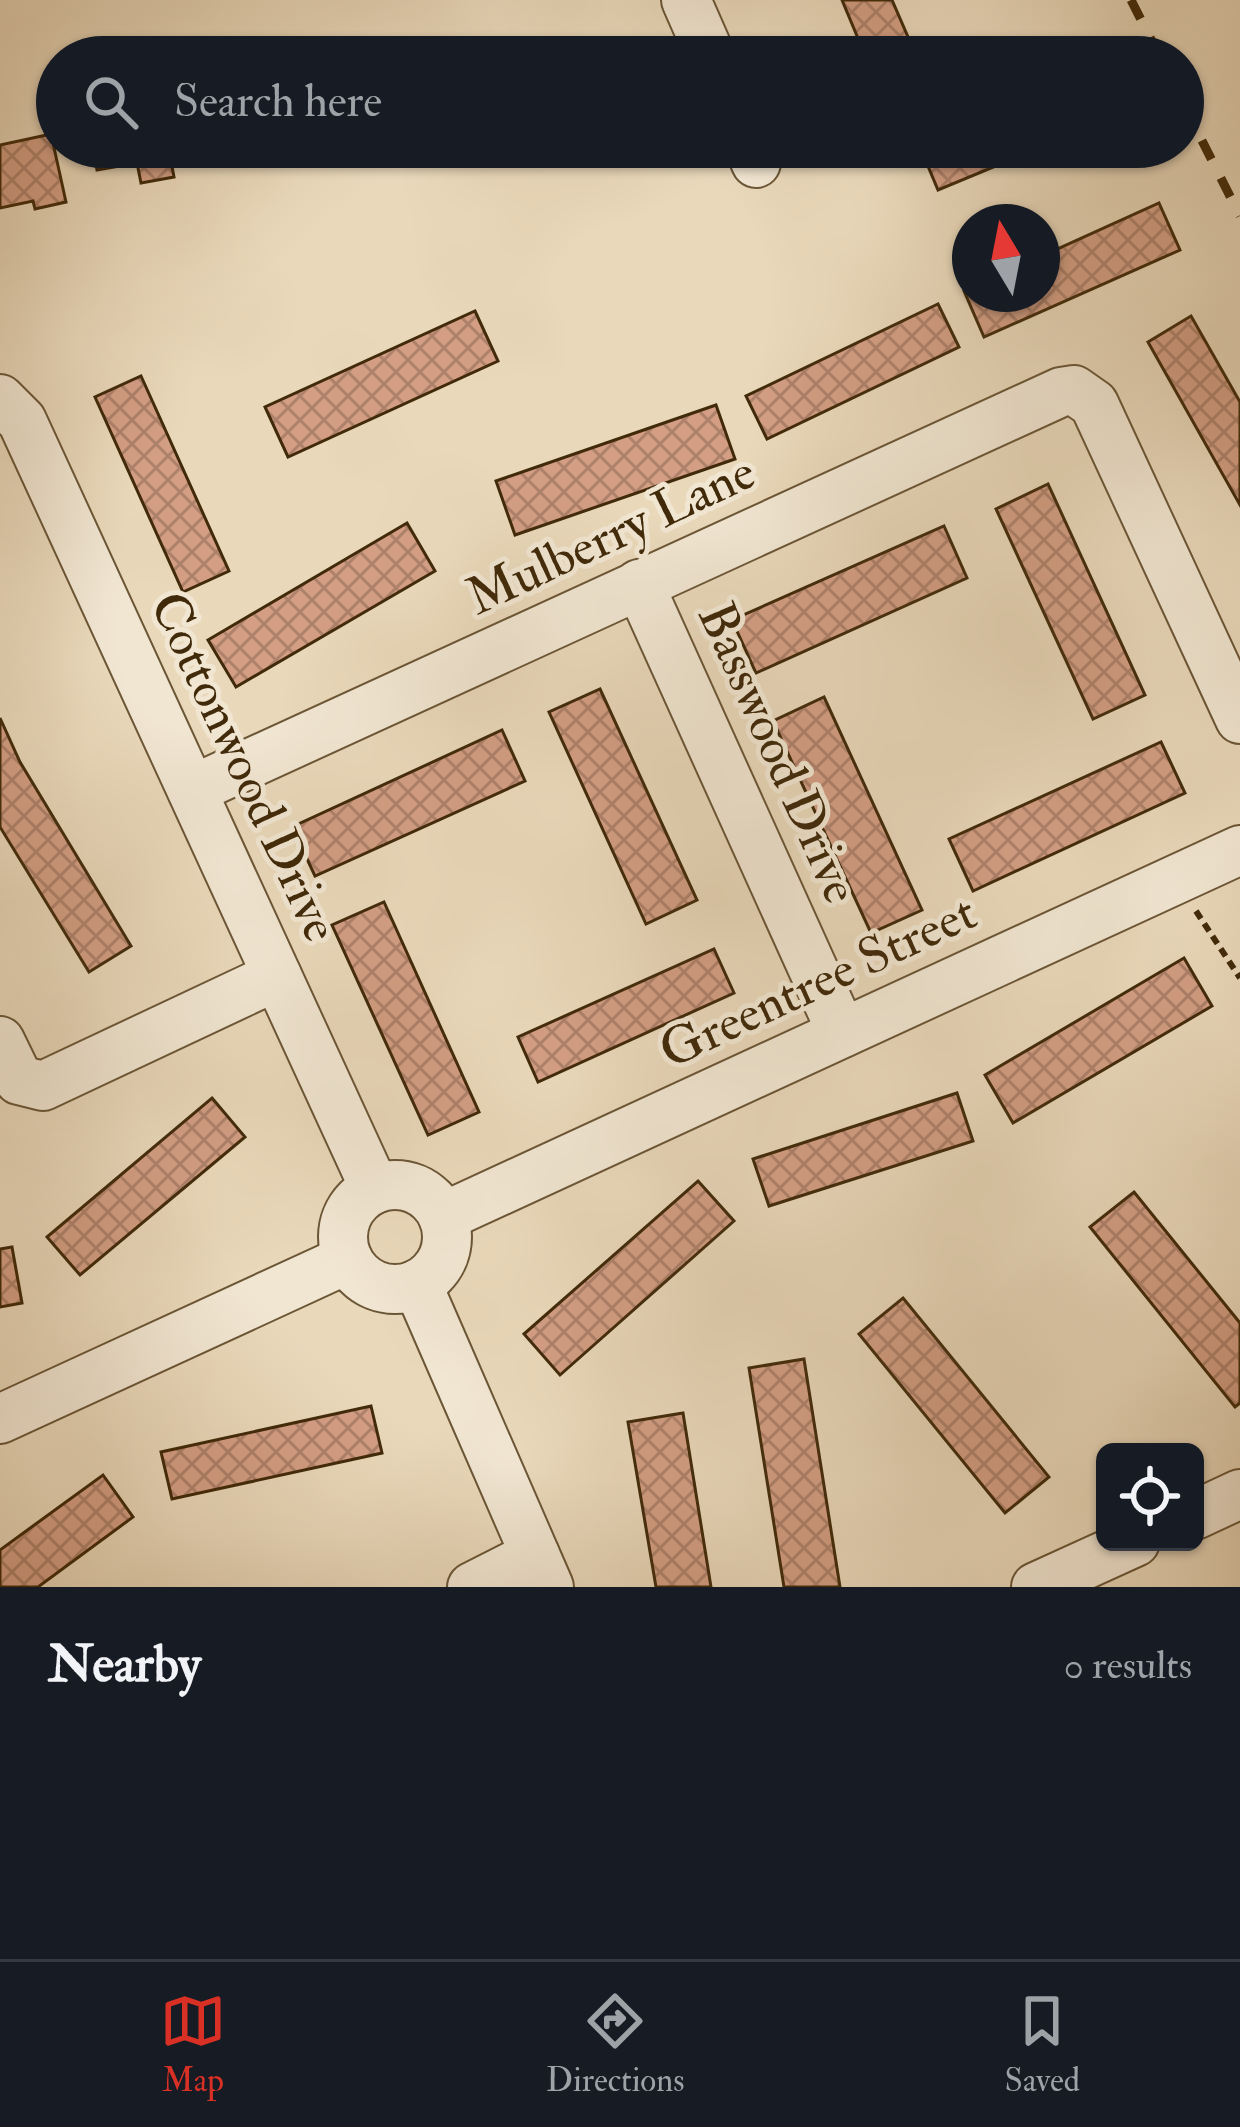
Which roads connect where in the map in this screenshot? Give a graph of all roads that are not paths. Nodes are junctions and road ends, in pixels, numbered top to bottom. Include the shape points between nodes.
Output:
1 (686, 0) edge
2 (701, 36) edge
3 (0, 399) edge
4 (639, 584) junction
5 (1240, 719) edge
6 (191, 790) junction
7 (1240, 850) edge
8 (277, 976) junction
9 (842, 1034) junction
10 (0, 1041) edge
11 (375, 1189) junction
12 (443, 1217) junction
13 (348, 1259) junction
14 (417, 1284) junction
15 (0, 1419) edge
16 (1240, 1494) edge
17 (1204, 1511) edge
18 (1115, 1551) edge
19 (542, 1571) edge
20 (472, 1587) edge
21 (1036, 1587) edge

1 - 2 street
3 - 6 street, Cottonwood Drive via 22,421
4 - 5 street, Mulberry Lane via 1061,392 1079,392 1094,404
4 - 6 street, Mulberry Lane
4 - 9 street, Basswood Drive
6 - 8 street, Cottonwood Drive
7 - 9 street, Greentree Street
8 - 10 street via 43,1086 20,1080
8 - 11 street, Cottonwood Drive
9 - 12 street, Greentree Street
11 - 12 street via 409,1187
11 - 13 street via 346,1219
12 - 14 street via 443,1256
13 - 14 street via 372,1284
13 - 15 street
14 - 19 street
16 - 17 street
18 - 21 street
19 - 20 street

